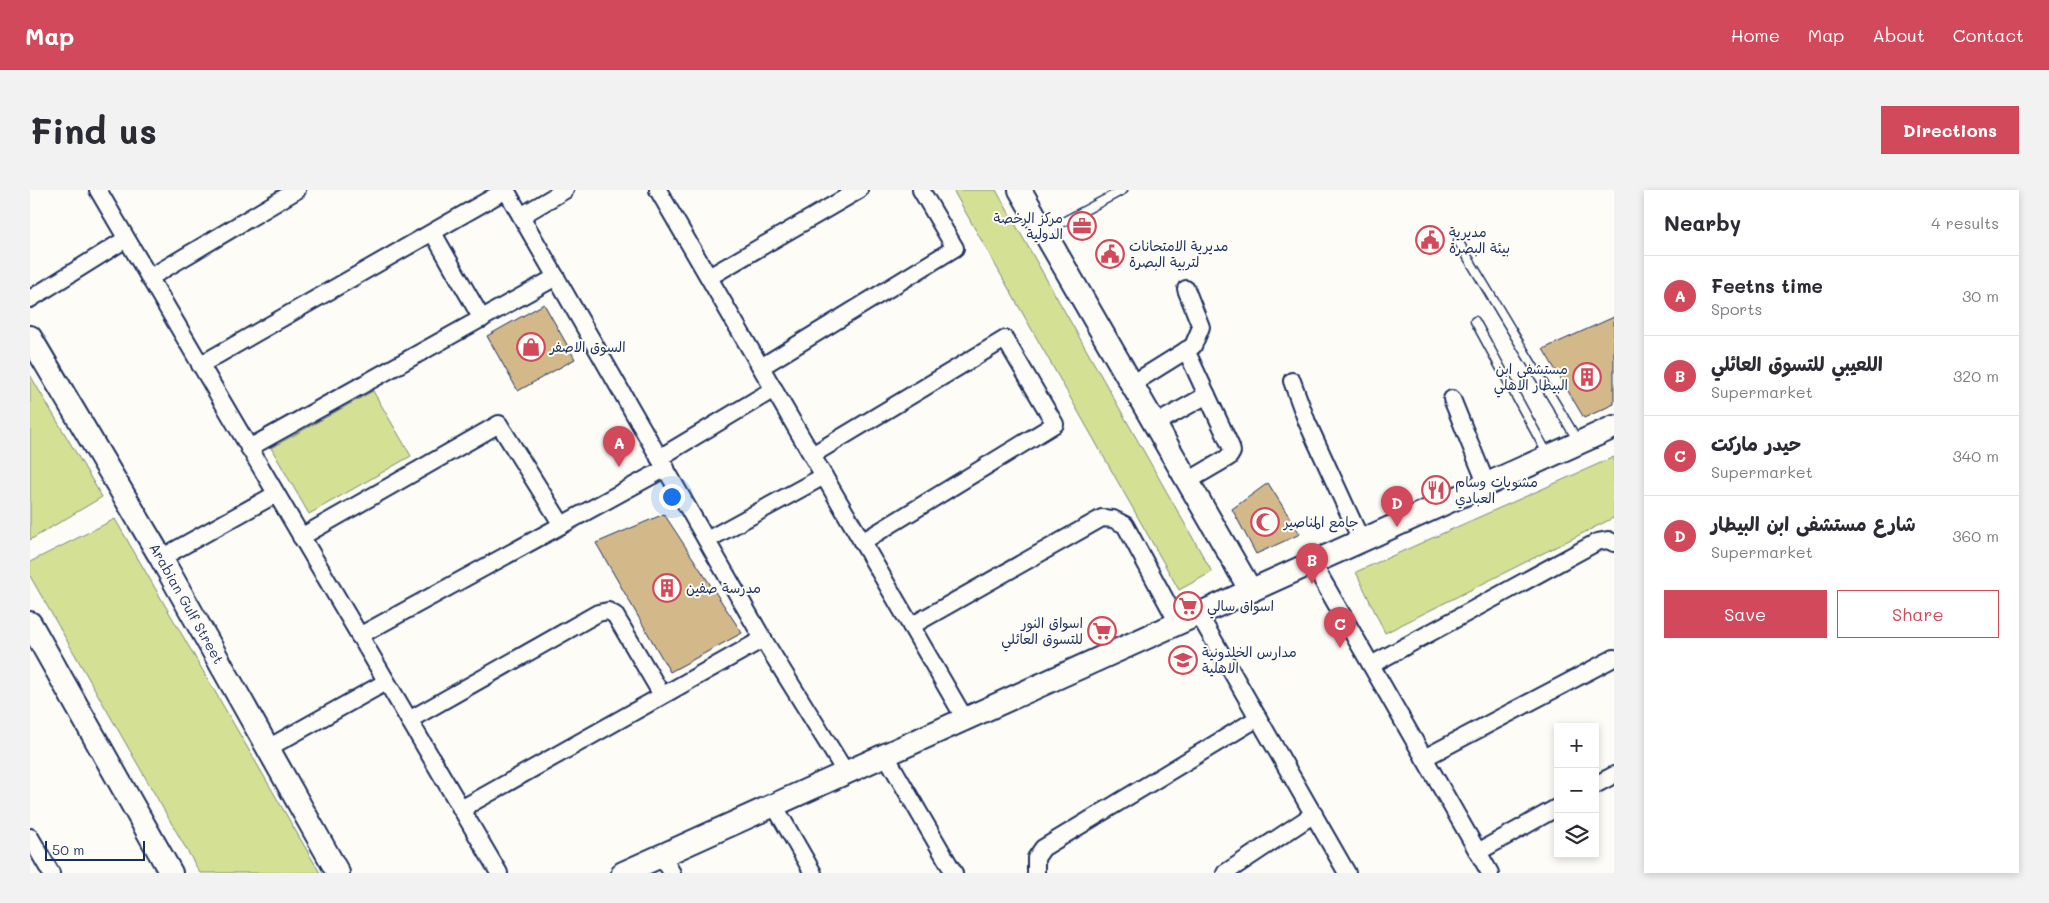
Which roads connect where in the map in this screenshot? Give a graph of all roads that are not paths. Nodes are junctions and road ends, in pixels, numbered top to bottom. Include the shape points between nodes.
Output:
1 (297, 190) edge
2 (506, 190) edge
3 (565, 190) edge
4 (658, 190) edge
5 (859, 190) edge
6 (921, 190) edge
7 (1020, 190) edge
8 (1123, 190) edge
9 (102, 192) edge
10 (521, 216) junction
11 (1044, 232) junction
12 (433, 233) junction
13 (126, 240) junction
14 (1458, 242) dead end
15 (556, 277) junction
16 (709, 277) junction
17 (149, 278) junction
18 (1186, 289) dead end
19 (30, 299) edge
20 (482, 319) junction
21 (1475, 321) dead end
22 (30, 337) edge
23 (1186, 350) junction
24 (200, 365) junction
25 (761, 367) junction
26 (1292, 381) dead end
27 (1132, 384) junction
28 (774, 389) junction
29 (1207, 395) junction
30 (1452, 399) dead end
31 (1155, 424) junction
32 (1614, 427) edge
33 (1579, 443) junction
34 (249, 448) junction
35 (812, 455) junction
36 (1549, 456) junction
37 (662, 463) junction
38 (824, 476) junction
39 (1188, 481) junction
40 (1486, 483) junction
41 (276, 494) junction
42 (562, 525) junction
43 (301, 537) junction
44 (707, 540) junction
45 (1361, 540) junction
46 (862, 542) junction
47 (1614, 543) edge
48 (161, 558) junction
49 (1312, 562) junction
50 (1251, 591) junction
51 (1188, 618) junction
52 (30, 623) edge
53 (911, 626) junction
54 (359, 636) junction
55 (763, 639) junction
56 (1614, 658) edge
57 (1371, 665) junction
58 (386, 682) junction
59 (662, 695) junction
60 (1258, 718) junction
61 (965, 719) junction
62 (409, 720) junction
63 (268, 748) junction
64 (885, 754) junction
65 (1424, 758) junction
66 (846, 772) junction
67 (1614, 775) edge
68 (1599, 783) edge
69 (774, 805) junction
70 (461, 809) junction
71 (1554, 809) edge
72 (1314, 814) junction
73 (30, 837) edge
74 (1478, 852) junction
75 (667, 864) edge
76 (51, 873) edge
77 (170, 873) edge
78 (338, 873) edge
79 (499, 873) edge
80 (623, 873) edge
81 (814, 873) edge
82 (954, 873) edge
83 (1036, 873) edge
84 (1225, 873) edge
85 (1348, 873) edge
86 (1490, 873) edge

1 - 17 street
2 - 10 street
2 - 12 street
3 - 10 street
4 - 16 street
5 - 16 street
6 - 25 street via 955,248
7 - 11 street
8 - 11 lane
9 - 13 street
10 - 15 street
11 - 27 street
12 - 20 street
12 - 24 street
13 - 17 street
13 - 19 street
14 - 33 lane
15 - 20 street
15 - 37 street
16 - 25 street
17 - 24 street
18 - 23 street via 1201,327 1194,346
20 - 34 street
21 - 36 lane
22 - 48 street, Arabian Gulf Street
23 - 27 street
23 - 29 street
24 - 34 street
25 - 28 street
26 - 45 street via 1307,422
27 - 31 street
28 - 35 street
28 - 37 street
29 - 31 street
29 - 39 street via 1232,452 1229,457
30 - 40 street
31 - 39 street
32 - 33 street
33 - 36 street
34 - 41 street
35 - 38 street
35 - 46 street via 1005,339 1055,424
36 - 40 street
37 - 42 street
37 - 44 street
38 - 44 street
38 - 46 street
39 - 50 street
40 - 45 street
41 - 43 street
41 - 48 street
42 - 43 street via 500,424
42 - 54 street
43 - 54 street
44 - 55 street
45 - 49 street
46 - 53 street
47 - 57 street via 1608,540 1597,542
48 - 63 street, Arabian Gulf Street
49 - 50 street
49 - 57 street
50 - 51 street
51 - 53 street via 1124,525 1102,518
51 - 60 street
51 - 61 street
52 - 77 street
53 - 61 street
54 - 58 street
55 - 59 street
55 - 66 street
56 - 65 street
57 - 65 street
58 - 62 street
58 - 63 street
59 - 62 street via 616,615 608,611 598,613
59 - 70 street
60 - 72 street
60 - 83 street via 1043,848 1036,858
61 - 64 street
62 - 70 street
63 - 78 street, Arabian Gulf Street
64 - 66 street
64 - 82 street
65 - 74 street
66 - 69 street
67 - 68 street
69 - 75 street
69 - 81 street
70 - 79 street
71 - 74 street
72 - 84 street
72 - 85 street
73 - 76 street
74 - 86 street
75 - 80 street

